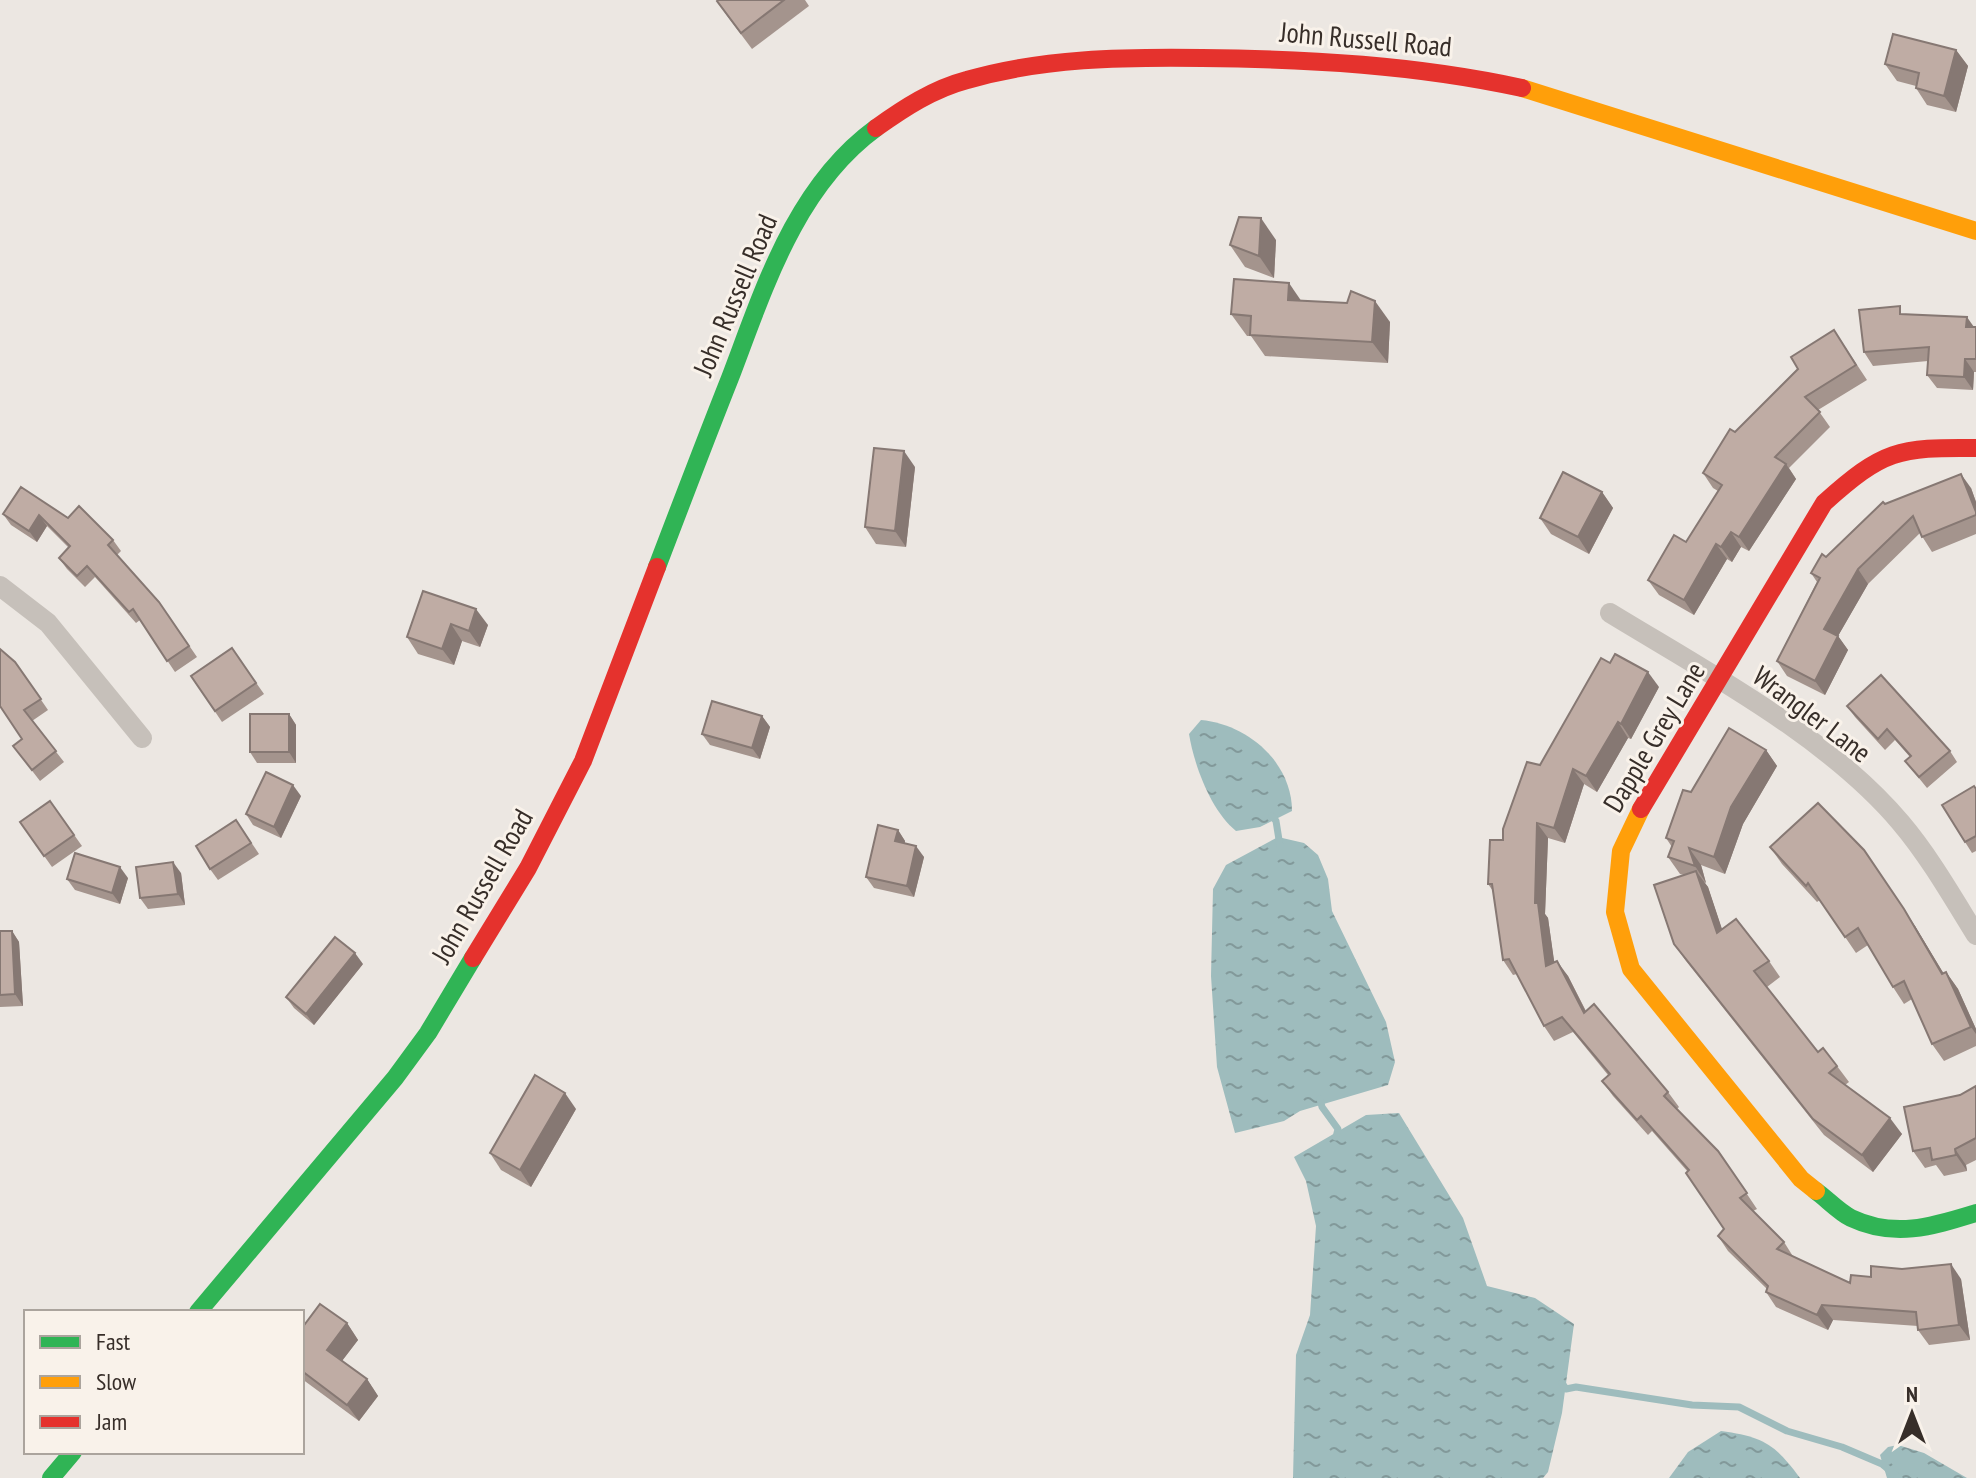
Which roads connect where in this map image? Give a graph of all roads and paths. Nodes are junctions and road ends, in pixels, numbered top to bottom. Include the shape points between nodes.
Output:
1 (1976, 231) edge
2 (1976, 448) edge
3 (0, 586) edge
4 (1610, 613) dead end
5 (1720, 681) junction
6 (142, 738) dead end
7 (1976, 935) edge
8 (1976, 1213) edge
9 (200, 1310) edge
10 (71, 1454) edge
11 (51, 1478) edge

1 - 9 street, John Russell Road via 1529,90 1392,66 1138,57 1057,61 956,81 897,111 841,156 789,230 589,748 528,868 395,1078
2 - 5 street, Dapple Grey Lane via 1915,447 1865,466 1824,503
3 - 6 street via 48,623
4 - 5 street, Wrangler Lane
5 - 7 street, Wrangler Lane via 1831,756 1901,823
5 - 8 street, Dapple Grey Lane via 1648,795 1621,851 1615,912 1631,969 1801,1179 1851,1218 1921,1230
10 - 11 street

